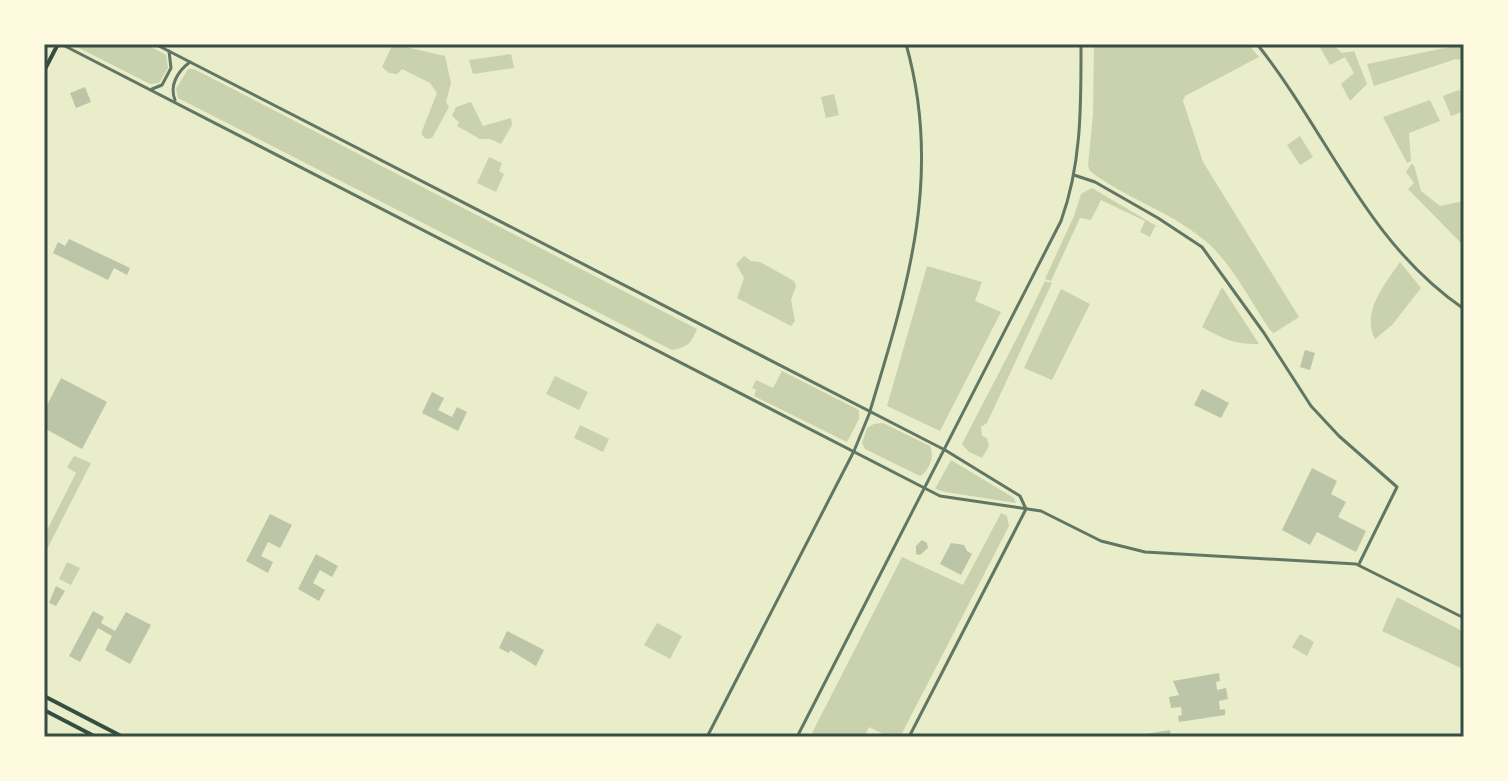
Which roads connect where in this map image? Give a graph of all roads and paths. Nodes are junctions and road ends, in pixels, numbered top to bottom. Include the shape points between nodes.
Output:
1 (59, 44) edge
2 (155, 44) edge
3 (906, 44) edge
4 (1081, 44) edge
5 (1257, 44) edge
6 (169, 51) junction
7 (190, 62) junction
8 (44, 71) edge
9 (152, 89) junction
10 (175, 101) junction
11 (1074, 175) junction
12 (1464, 309) edge
13 (870, 411) junction
14 (945, 450) junction
15 (854, 451) junction
16 (926, 488) junction
17 (1026, 509) junction
18 (1359, 564) junction
19 (1464, 618) edge
20 (44, 696) edge
21 (44, 710) edge
22 (96, 737) edge
23 (123, 737) edge
24 (707, 737) edge
25 (797, 737) edge
26 (909, 737) edge

1 - 8 main road
1 - 9 street
2 - 6 street
3 - 13 street via 917,91 922,192 904,287
4 - 11 street
5 - 12 street via 1382,231 1428,283
6 - 7 street
6 - 9 street via 171,68 162,85
7 - 10 street via 172,87
7 - 13 street
9 - 10 street
10 - 15 street
11 - 14 street via 1057,228
11 - 18 street via 1095,182 1202,247 1311,406 1397,487
13 - 14 street
13 - 15 street
14 - 16 street
14 - 17 street via 1020,496
15 - 16 street
15 - 24 street
16 - 17 street via 944,497
16 - 25 street
17 - 18 street via 1109,544 1145,552
17 - 26 street
18 - 19 street
20 - 23 main road
21 - 22 main road

